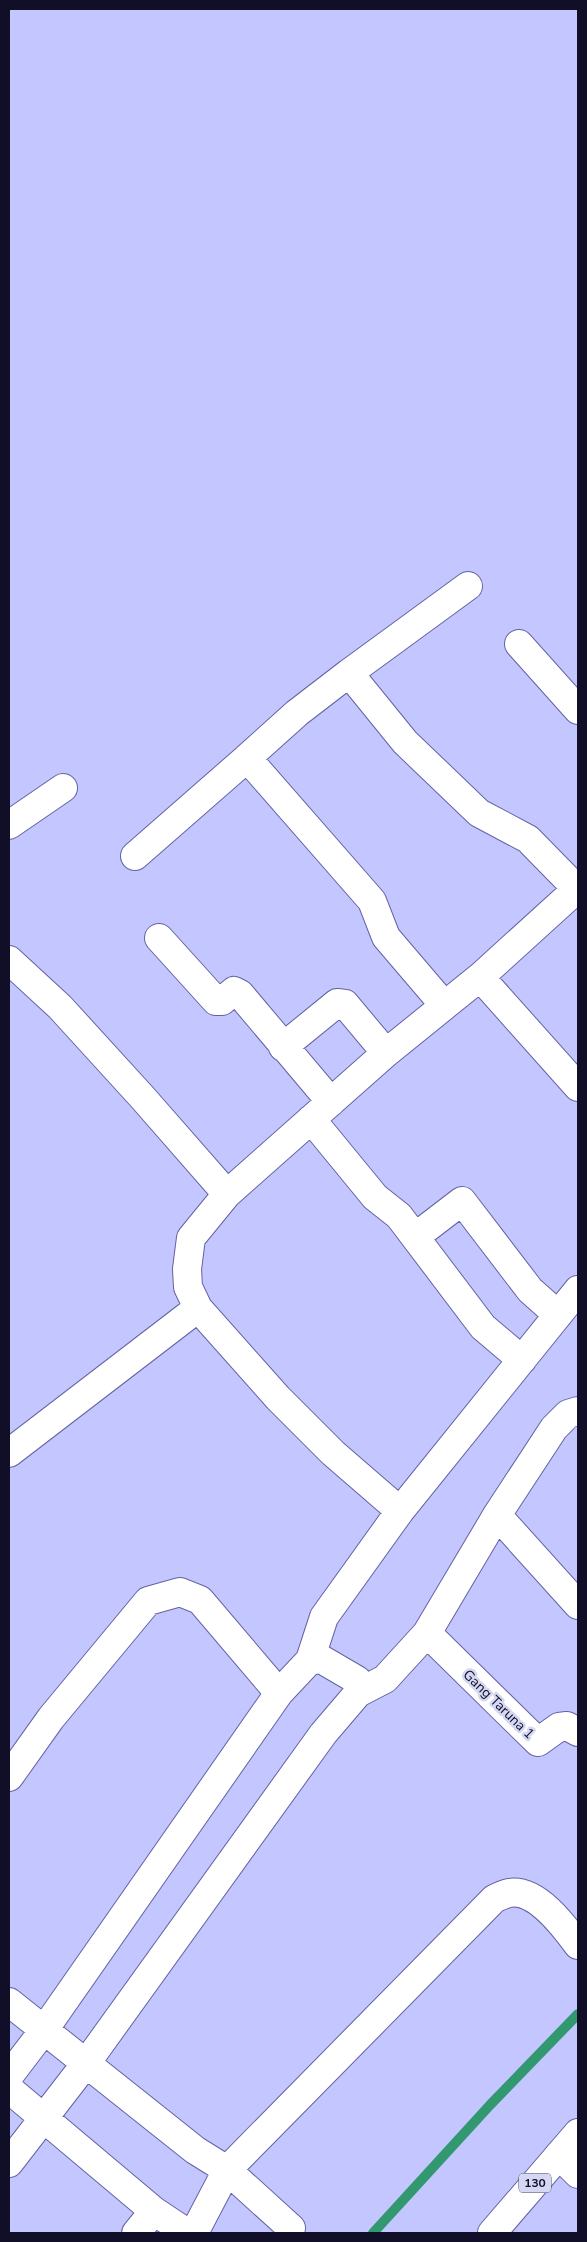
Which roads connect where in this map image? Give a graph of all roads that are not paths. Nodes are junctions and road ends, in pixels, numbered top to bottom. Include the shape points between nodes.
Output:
1 (468, 586) dead end
2 (519, 644) dead end
3 (350, 673) junction
4 (578, 710) edge
5 (247, 758) junction
6 (62, 788) dead end
7 (9, 825) edge
8 (135, 856) dead end
9 (578, 889) edge
10 (159, 938) dead end
11 (9, 960) edge
12 (480, 977) junction
13 (444, 1005) junction
14 (283, 1047) junction
15 (386, 1053) junction
16 (578, 1087) edge
17 (321, 1111) junction
18 (227, 1194) junction
19 (415, 1237) junction
20 (578, 1290) edge
21 (198, 1308) junction
22 (558, 1316) junction
23 (522, 1360) junction
24 (578, 1411) edge
25 (9, 1453) edge
26 (400, 1511) junction
27 (497, 1515) junction
28 (578, 1605) edge
29 (427, 1633) junction
30 (310, 1660) junction
31 (358, 1693) junction
32 (279, 1694) junction
33 (578, 1732) edge
34 (9, 1776) edge
35 (578, 1945) edge
36 (9, 2002) edge
37 (44, 2030) junction
38 (87, 2062) junction
39 (9, 2076) edge
40 (9, 2089) edge
41 (44, 2118) junction
42 (578, 2133) edge
43 (559, 2155) junction
44 (9, 2163) edge
45 (227, 2170) junction
46 (578, 2174) edge
47 (154, 2211) junction
48 (291, 2228) dead end
49 (136, 2233) edge
50 (187, 2233) edge
51 (194, 2233) edge
52 (492, 2233) edge

1 - 3 street
2 - 4 street
3 - 5 street via 297,713
3 - 9 street via 405,742 478,814 528,839
5 - 8 street
5 - 13 street via 372,901 386,937
6 - 7 street
9 - 12 street
10 - 14 street via 216,1001 222,1001 234,991 240,994
11 - 18 street via 60,1007
12 - 13 street
12 - 16 street
13 - 15 street
14 - 15 street via 337,1003 345,1004
14 - 17 street
15 - 17 street
17 - 18 street
17 - 19 street via 375,1197 395,1212
18 - 21 street via 191,1238 188,1287
19 - 22 street via 462,1201 530,1290
19 - 23 street via 484,1326
20 - 22 street
21 - 25 street
21 - 26 street via 278,1398 333,1453
22 - 23 street
23 - 26 street
24 - 27 street via 568,1414 554,1428
26 - 30 street via 324,1617
27 - 28 street
27 - 29 street
29 - 31 street via 384,1679
29 - 33 street, Gang Taruna 1 via 538,1742 559,1727 567,1726
30 - 31 street via 321,1659 357,1680
30 - 32 street
31 - 38 street via 323,1734
32 - 34 street via 200,1600 180,1592 148,1601 51,1718
32 - 37 street
35 - 45 street via 559,1920 537,1901 510,1893 494,1899
36 - 37 street
37 - 38 street
37 - 39 street
38 - 41 street
38 - 45 street via 195,2150
40 - 41 street
41 - 44 street
41 - 47 street
42 - 43 street, 130
43 - 46 street
43 - 52 street, 130
45 - 48 street
45 - 51 street
47 - 49 street
47 - 50 street

